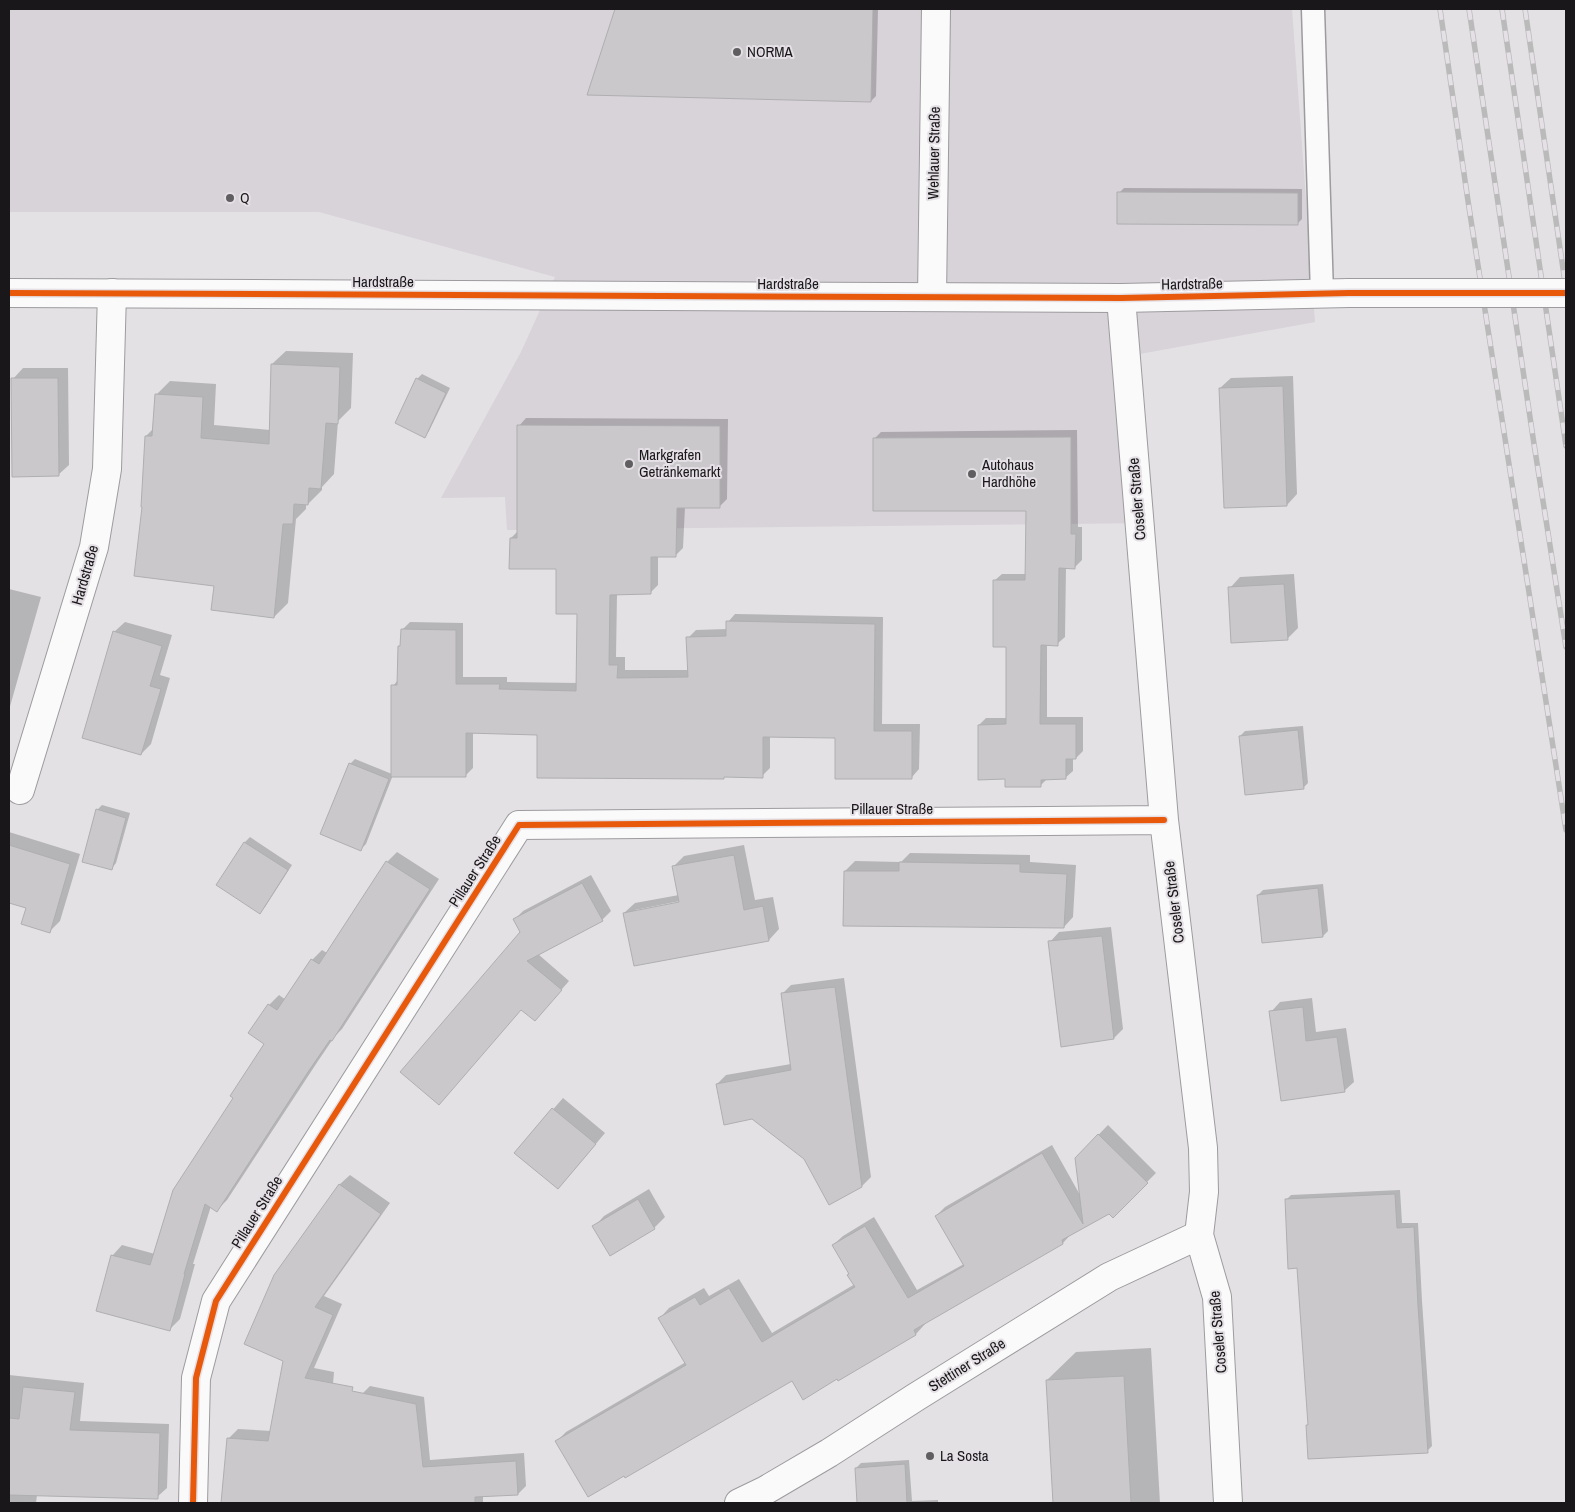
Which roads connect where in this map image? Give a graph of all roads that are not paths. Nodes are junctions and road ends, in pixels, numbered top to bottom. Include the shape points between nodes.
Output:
1 (936, 9) edge
2 (1313, 9) edge
3 (9, 293) edge
4 (112, 293) junction
5 (1566, 293) edge
6 (1335, 294) junction
7 (932, 297) junction
8 (1121, 298) junction
9 (20, 790) dead end
10 (1164, 820) junction
11 (1199, 1235) junction
12 (193, 1503) edge
13 (739, 1503) edge
14 (1228, 1503) edge

1 - 7 street, Wehlauer Straße
2 - 6 lane via 1319,227
3 - 4 street, Hardstraße
4 - 7 street, Hardstraße
4 - 9 street, Hardstraße via 107,469 94,546
5 - 6 street, Hardstraße, bridge
6 - 8 street, Hardstraße
7 - 8 street, Hardstraße
8 - 10 street, Coseler Straße
10 - 11 street, Coseler Straße via 1202,1148 1204,1192
10 - 12 street, Pillauer Straße via 519,825 216,1301 196,1378
11 - 13 street, Stettiner Straße via 1108,1277 829,1453
11 - 14 street, Coseler Straße via 1218,1297

